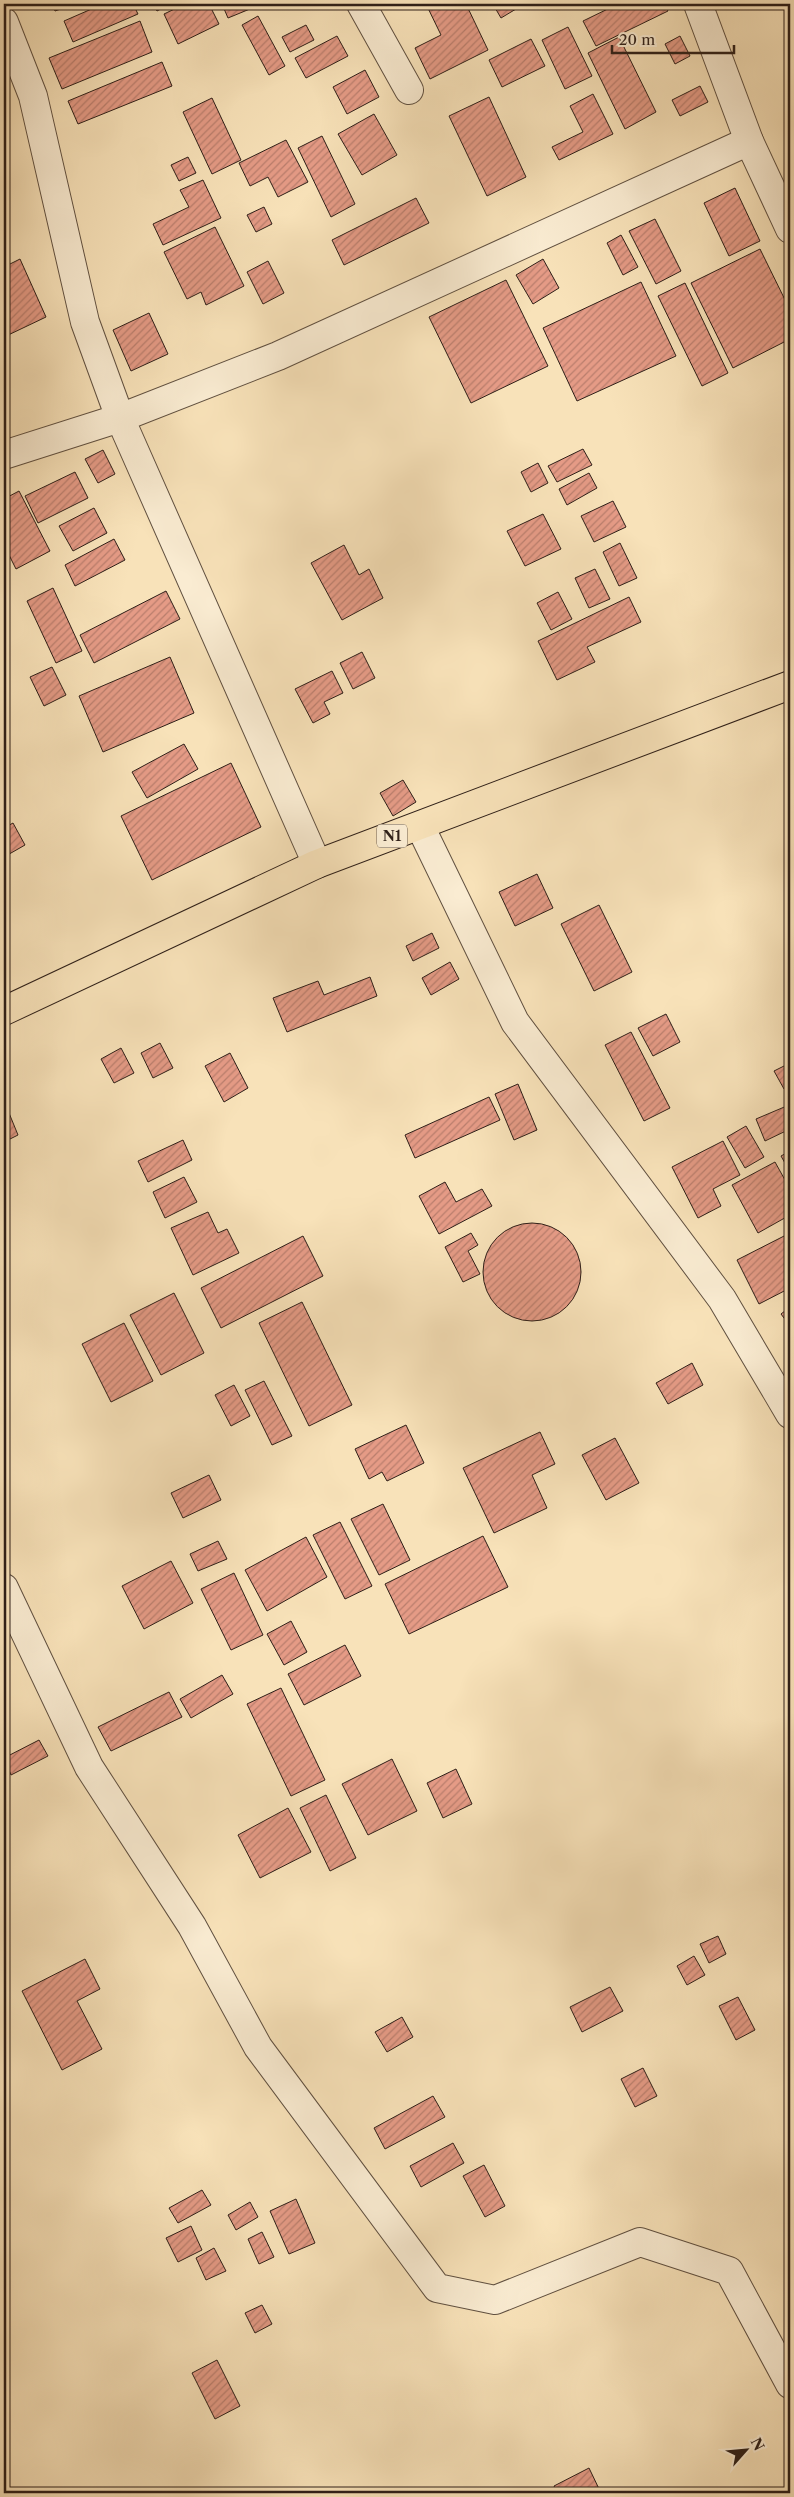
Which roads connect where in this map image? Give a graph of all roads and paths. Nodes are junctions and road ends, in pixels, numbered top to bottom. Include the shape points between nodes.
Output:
1 (362, 4) edge
2 (698, 4) edge
3 (4, 22) edge
4 (409, 90) dead end
5 (749, 141) junction
6 (790, 229) edge
7 (120, 418) junction
8 (4, 455) edge
9 (790, 684) edge
10 (420, 826) junction
11 (318, 864) junction
12 (4, 1011) edge
13 (790, 1414) edge
14 (4, 1588) edge
15 (790, 2384) edge

1 - 4 street
2 - 5 street
3 - 7 street via 33,96 85,322
5 - 6 street
5 - 7 street via 278,356
7 - 8 street
7 - 11 street
9 - 10 highway, N1
10 - 11 highway, N1
10 - 13 street via 515,1022 722,1299
11 - 12 highway, N1
14 - 15 street via 89,1767 192,1926 258,2047 437,2288 495,2300 640,2242 728,2271

